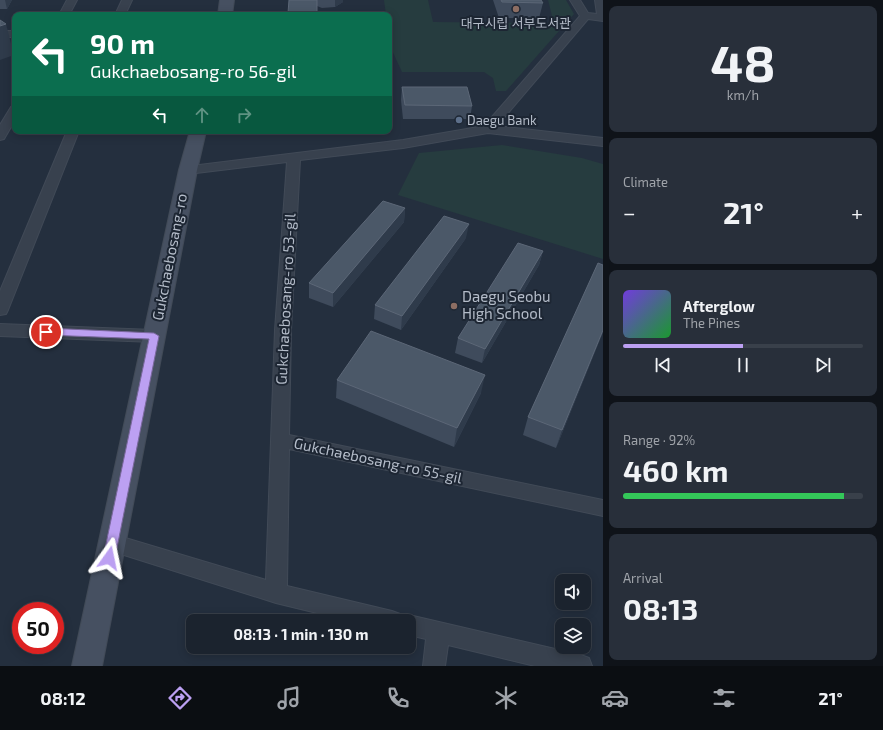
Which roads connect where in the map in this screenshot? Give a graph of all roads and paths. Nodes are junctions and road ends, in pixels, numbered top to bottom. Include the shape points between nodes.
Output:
1 (72, 0) edge
2 (127, 0) edge
3 (228, 0) edge
4 (575, 0) edge
5 (600, 0) edge
6 (66, 12) edge
7 (121, 12) edge
8 (226, 12) edge
9 (585, 16) junction
10 (603, 18) edge
11 (0, 34) edge
12 (12, 34) edge
13 (12, 110) edge
14 (0, 111) edge
15 (12, 115) edge
16 (488, 129) junction
17 (72, 134) edge
18 (197, 134) edge
19 (0, 136) edge
20 (603, 142) edge
21 (294, 158) junction
22 (188, 170) junction
23 (0, 310) edge
24 (0, 330) edge
25 (154, 336) junction
26 (280, 440) junction
27 (603, 508) edge
28 (112, 543) junction
29 (276, 593) junction
30 (363, 614) edge
31 (416, 627) edge
32 (438, 632) junction
33 (87, 666) edge
34 (434, 666) edge
35 (581, 666) edge

1 - 6 street
2 - 7 street
3 - 8 main road
4 - 9 street
5 - 10 street
9 - 10 street
9 - 16 street
11 - 12 street
13 - 14 street
15 - 19 street
16 - 20 street
16 - 21 street via 403,144
17 - 23 street
18 - 22 main road, Gukchaebosang-ro
21 - 22 street
21 - 26 street, Gukchaebosang-ro 53-gil via 283,330
22 - 25 main road, Gukchaebosang-ro
24 - 25 street
25 - 28 main road, Gukchaebosang-ro
26 - 27 street, Gukchaebosang-ro 55-gil
26 - 29 street, Gukchaebosang-ro 55-gil
28 - 29 street
28 - 33 main road, Gukchaebosang-ro
29 - 30 street
31 - 32 street
32 - 34 street
32 - 35 street

